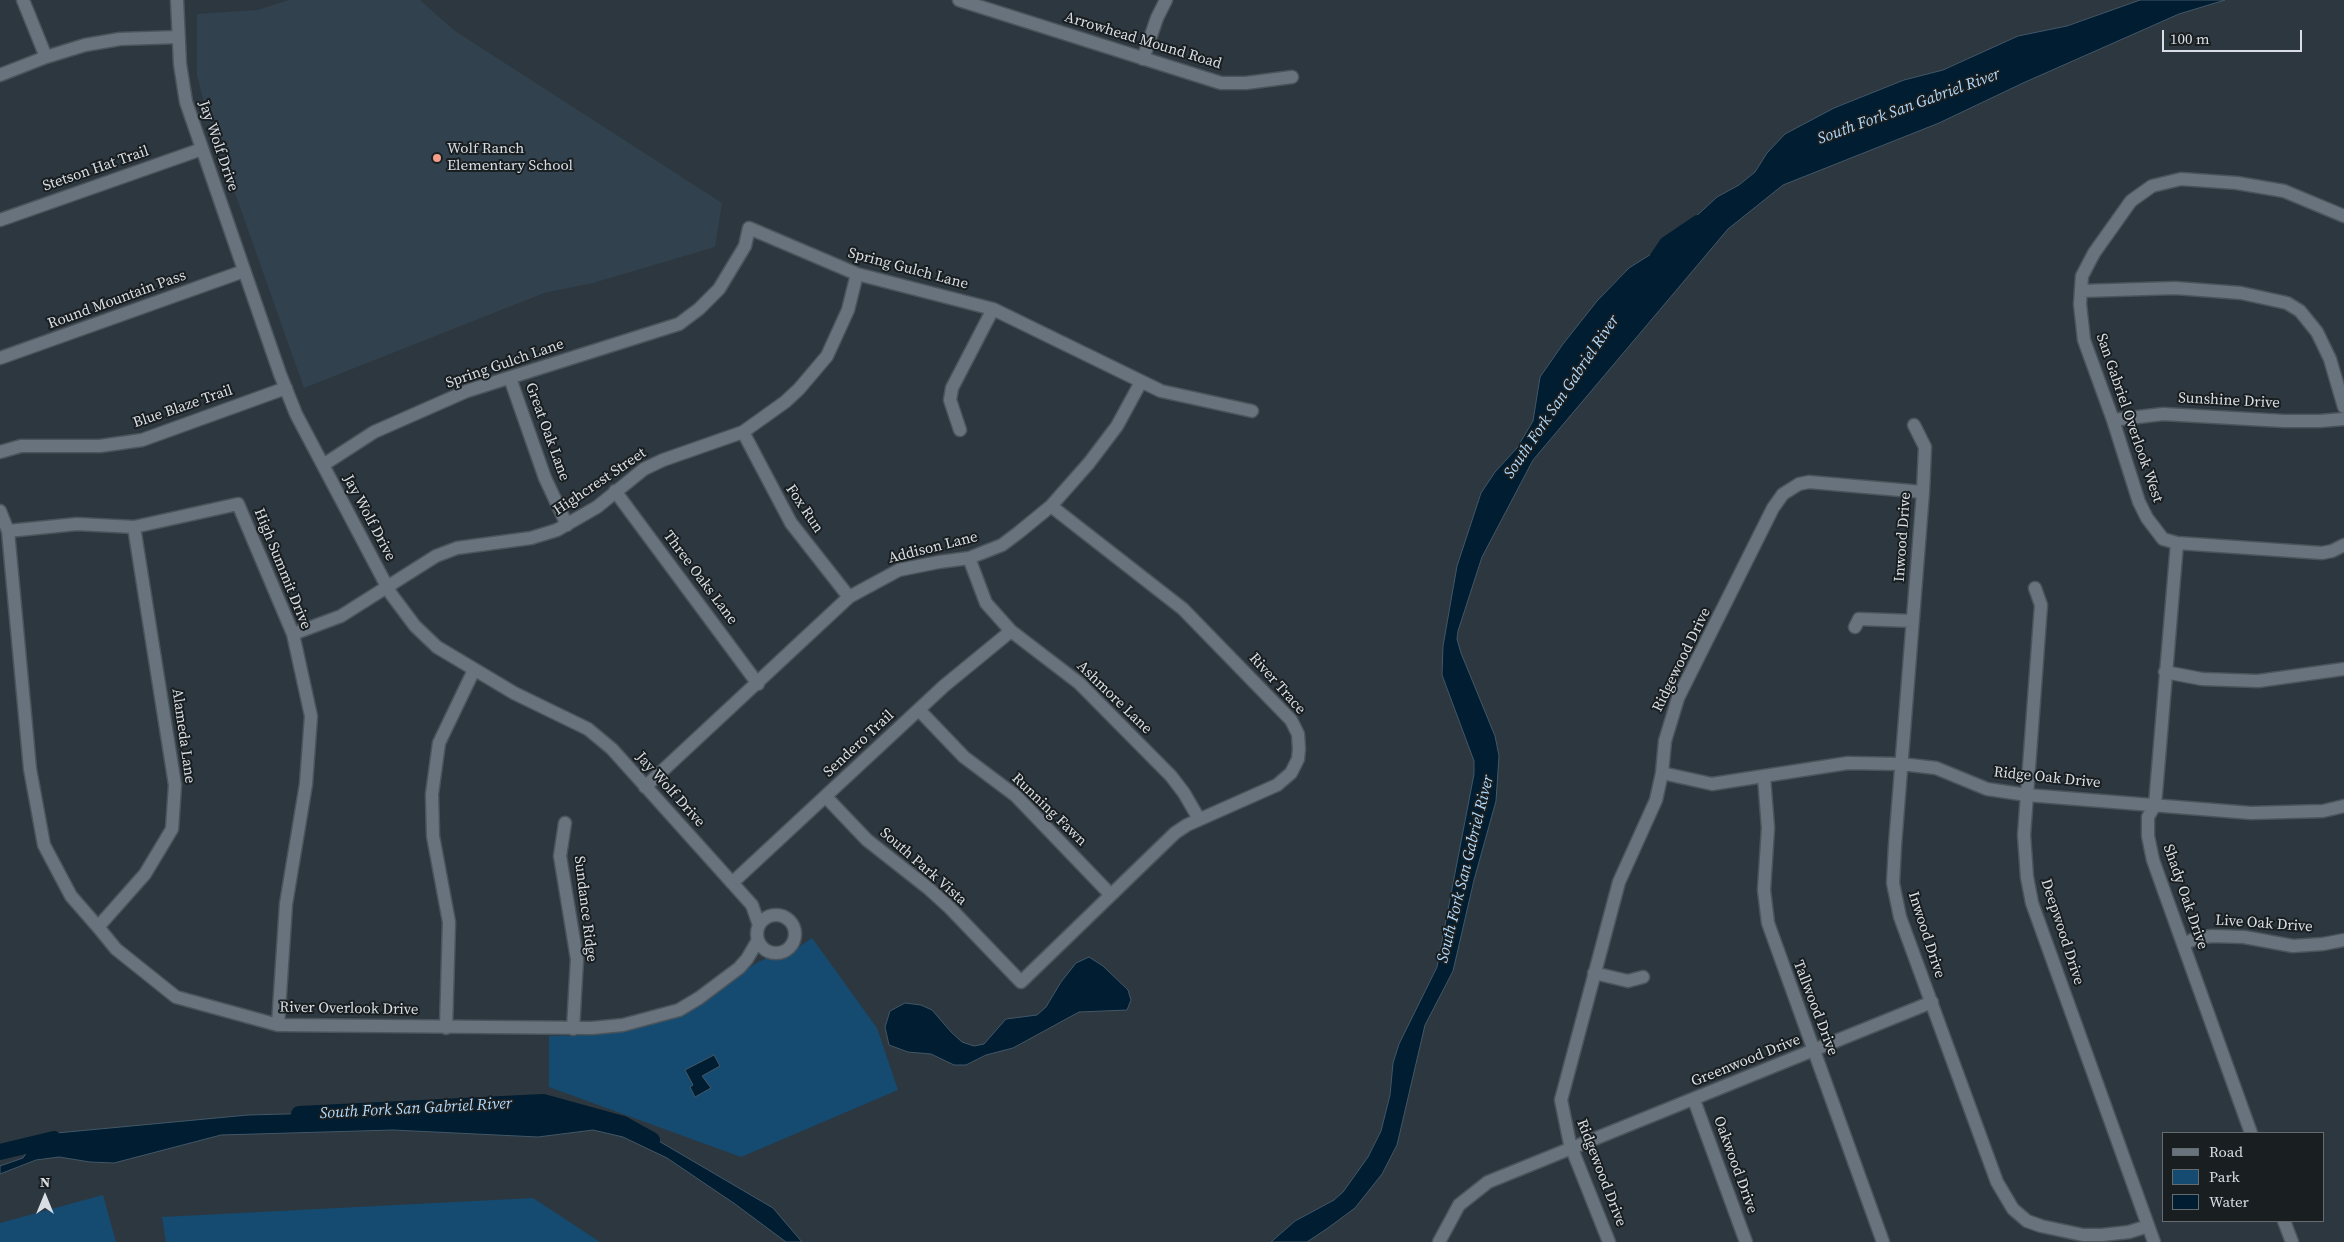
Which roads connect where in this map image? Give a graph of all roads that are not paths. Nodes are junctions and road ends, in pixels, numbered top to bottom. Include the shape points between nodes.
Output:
1 (23, 0) edge
2 (177, 0) edge
3 (959, 0) edge
4 (1166, 0) edge
5 (178, 37) junction
6 (46, 57) junction
7 (1143, 59) junction
8 (0, 75) edge
9 (1292, 77) dead end
10 (202, 149) junction
11 (2344, 216) edge
12 (0, 220) edge
13 (244, 271) junction
14 (857, 274) junction
15 (2081, 290) junction
16 (993, 309) junction
17 (0, 358) edge
18 (510, 378) junction
19 (1141, 382) junction
20 (286, 388) junction
21 (2344, 407) edge
22 (1252, 411) dead end
23 (2344, 419) edge
24 (2113, 420) junction
25 (1914, 425) dead end
26 (960, 430) dead end
27 (743, 432) junction
28 (0, 452) edge
29 (323, 465) junction
30 (615, 491) junction
31 (1924, 492) junction
32 (1051, 506) junction
33 (0, 511) edge
34 (567, 525) junction
35 (134, 527) junction
36 (8, 531) junction
37 (2177, 542) junction
38 (2344, 545) edge
39 (970, 558) junction
40 (388, 588) junction
41 (2035, 588) dead end
42 (850, 597) junction
43 (1913, 621) junction
44 (1855, 627) dead end
45 (1011, 631) junction
46 (293, 634) junction
47 (474, 670) junction
48 (2344, 670) edge
49 (2165, 672) junction
50 (758, 684) junction
51 (918, 710) junction
52 (1901, 764) junction
53 (1662, 773) junction
54 (1764, 777) junction
55 (645, 787) junction
56 (2027, 795) junction
57 (826, 797) junction
58 (2155, 805) junction
59 (2344, 806) edge
60 (1199, 819) junction
61 (565, 823) dead end
62 (732, 883) junction
63 (1110, 894) junction
64 (752, 905) junction
65 (771, 916) junction
66 (759, 925) junction
67 (98, 927) junction
68 (758, 940) junction
69 (2344, 940) edge
70 (2183, 944) junction
71 (770, 952) junction
72 (748, 959) junction
73 (1594, 973) junction
74 (1643, 976) dead end
75 (1022, 982) joint
76 (1932, 1002) junction
77 (278, 1025) junction
78 (446, 1028) junction
79 (573, 1029) junction
80 (1814, 1050) junction
81 (1694, 1100) junction
82 (2251, 1132) edge
83 (1572, 1148) junction
84 (2284, 1222) edge
85 (2148, 1226) junction
86 (1439, 1242) edge
87 (1610, 1242) edge
88 (1746, 1242) edge
89 (1883, 1242) edge
90 (2154, 1242) edge
91 (2292, 1242) edge

1 - 6 street
2 - 5 street, Jay Wolf Drive
3 - 7 street, Arrowhead Mound Road
4 - 7 street
5 - 6 street via 102,41
5 - 10 street, Jay Wolf Drive via 184,90
6 - 8 street
7 - 9 street, Arrowhead Mound Road via 1221,83
10 - 12 street, Stetson Hat Trail
10 - 13 street, Jay Wolf Drive
11 - 15 street, San Gabriel Overlook West via 2284,191 2237,183 2181,179 2166,182 2141,193 2120,214 2088,264 2082,276
13 - 17 street, Round Mountain Pass
13 - 20 street, Jay Wolf Drive
14 - 16 street, Spring Gulch Lane
14 - 18 street, Spring Gulch Lane via 749,228 745,246 719,289 700,309 679,324
14 - 27 street, Highcrest Street via 848,310 827,356 785,402
15 - 21 street via 2175,288 2241,293 2287,303 2300,311 2317,332 2330,359
15 - 24 street, San Gabriel Overlook West via 2084,340
16 - 19 street, Spring Gulch Lane
16 - 26 street via 952,388 950,400
18 - 29 street, Spring Gulch Lane via 467,391 374,432
18 - 34 street, Great Oak Lane via 544,478
19 - 22 street, Spring Gulch Lane via 1180,397
19 - 32 street, Addison Lane via 1117,426
20 - 28 street, Blue Blaze Trail via 142,440 100,446 21,446
20 - 29 street, Jay Wolf Drive
23 - 24 street, Sunshine Drive via 2284,421 2163,414
24 - 37 street, San Gabriel Overlook West via 2147,518 2163,539
25 - 31 street, Inwood Drive via 1925,447
27 - 30 street, Highcrest Street via 663,460 644,469
27 - 42 street, Fox Run via 791,523
29 - 40 street, Jay Wolf Drive
30 - 34 street, Highcrest Street
30 - 50 street, Three Oaks Lane
31 - 43 street, Inwood Drive
31 - 53 street, Ridgewood Drive via 1809,482 1798,484 1783,494 1678,698 1665,741
32 - 39 street, Addison Lane via 1002,545
32 - 60 street, River Trace via 1183,609 1291,720 1295,728 1299,741 1298,759 1287,778 1263,792
33 - 36 street, River Overlook Drive
34 - 40 street, Highcrest Street via 531,538 457,548 436,556
35 - 36 street, High Summit Drive via 77,524
35 - 46 street, High Summit Drive via 238,504
35 - 67 street, Alameda Lane via 175,785 172,829 145,874
36 - 67 street, River Overlook Drive via 30,769 44,845 70,896
37 - 38 street via 2322,553
37 - 49 street, Shady Oak Drive
39 - 42 street, Addison Lane via 899,570
39 - 45 street, Ashmore Lane via 986,603
40 - 46 street, Highcrest Street via 341,616
40 - 47 street, Jay Wolf Drive via 415,626 437,647
41 - 56 street, Deepwood Drive via 2041,605
42 - 50 street, Addison Lane
43 - 44 street via 1859,619
43 - 52 street, Inwood Drive
45 - 51 street, Sendero Trail
45 - 60 street, Ashmore Lane via 1079,683 1171,776
46 - 77 street, High Summit Drive via 311,716 306,784 286,904
47 - 55 street, Jay Wolf Drive via 588,730 612,749
47 - 78 street via 439,743 432,794 433,836 449,922
48 - 49 street via 2258,681 2202,679
49 - 58 street, Shady Oak Drive
50 - 55 street, Addison Lane
51 - 57 street, Sendero Trail
51 - 63 street, Running Fawn via 964,757 1016,796
52 - 54 street, Ridge Oak Drive via 1848,762
52 - 56 street, Ridge Oak Drive via 1936,768 1986,789
52 - 76 street, Inwood Drive via 1895,896
53 - 54 street, Ridge Oak Drive via 1712,784
53 - 73 street, Ridgewood Drive via 1656,800 1618,882
54 - 80 street, Tallwood Drive via 1768,828 1764,907 1775,947
55 - 62 street, Jay Wolf Drive
56 - 58 street, Ridge Oak Drive
56 - 85 street, Deepwood Drive via 2024,856 2032,903
57 - 62 street, Sendero Trail
57 - 75 street, South Park Vista via 867,840 950,908
58 - 59 street, Ridge Oak Drive via 2271,813 2323,811
58 - 70 street, Shady Oak Drive via 2148,817 2148,836 2153,860
60 - 63 street, River Trace via 1175,833
61 - 79 street, Sundance Ridge via 560,856 577,958
62 - 64 street, Jay Wolf Drive
63 - 75 street, River Trace
64 - 65 street, Jay Wolf Drive
64 - 66 street, Jay Wolf Drive
65 - 66 street
65 - 71 street via 788,919 795,935 786,950
66 - 68 street
67 - 77 street, River Overlook Drive via 116,949 176,997
68 - 71 street
68 - 72 street
69 - 70 street, Live Oak Drive via 2293,946 2244,937 2212,936
70 - 82 street, Shady Oak Drive
71 - 72 street
72 - 79 street, River Overlook Drive via 679,1010 623,1025
73 - 74 street via 1628,981
73 - 83 street, Ridgewood Drive via 1561,1100
76 - 80 street, Greenwood Drive
76 - 85 street, Inwood Drive via 1997,1182 2013,1209 2027,1221 2083,1235 2129,1232
77 - 78 street, River Overlook Drive
78 - 79 street, River Overlook Drive
80 - 81 street, Greenwood Drive
80 - 89 street, Tallwood Drive
81 - 83 street, Greenwood Drive
81 - 88 street, Oakwood Drive
83 - 86 street, Greenwood Drive via 1488,1182 1459,1205
83 - 87 street, Ridgewood Drive
84 - 91 street
85 - 90 street, Deepwood Drive

